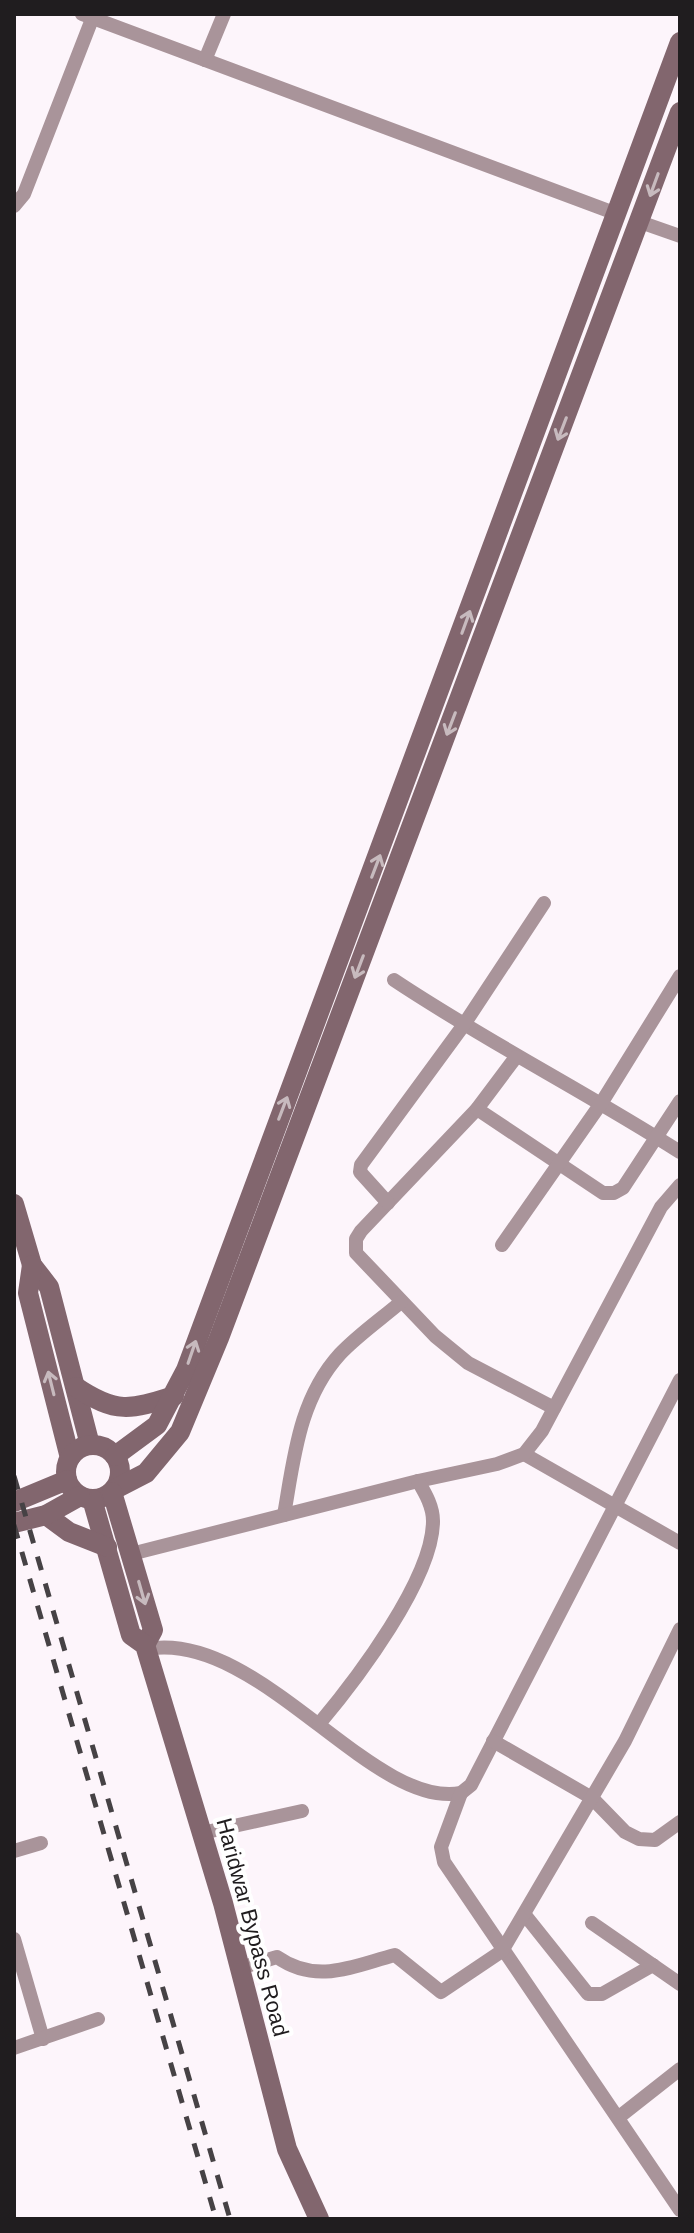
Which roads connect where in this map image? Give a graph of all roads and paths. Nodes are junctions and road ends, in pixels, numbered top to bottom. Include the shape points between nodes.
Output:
1 (224, 14) edge
2 (89, 15) edge
3 (680, 42) edge
4 (205, 60) junction
5 (680, 112) edge
6 (14, 206) edge
7 (617, 214) junction
8 (640, 222) junction
9 (680, 236) edge
10 (544, 903) dead end
11 (680, 976) edge
12 (394, 980) dead end
13 (463, 1026) junction
14 (516, 1057) junction
15 (680, 1101) edge
16 (602, 1102) junction
17 (477, 1109) junction
18 (655, 1136) junction
19 (680, 1152) edge
20 (560, 1165) junction
21 (680, 1185) edge
22 (388, 1203) junction
23 (14, 1204) edge
24 (502, 1245) dead end
25 (32, 1265) junction
26 (401, 1302) junction
27 (680, 1380) edge
28 (76, 1387) junction
29 (174, 1396) junction
30 (554, 1408) junction
31 (90, 1445) junction
32 (524, 1454) junction
33 (115, 1456) junction
34 (70, 1458) junction
35 (146, 1473) junction
36 (67, 1480) junction
37 (418, 1481) junction
38 (113, 1490) junction
39 (86, 1498) junction
40 (14, 1502) edge
41 (613, 1506) junction
42 (46, 1515) junction
43 (284, 1515) junction
44 (122, 1516) junction
45 (14, 1523) edge
46 (680, 1543) edge
47 (107, 1547) junction
48 (131, 1554) junction
49 (680, 1629) edge
50 (146, 1647) junction
51 (319, 1724) junction
52 (493, 1741) junction
53 (461, 1793) junction
54 (592, 1798) junction
55 (302, 1811) dead end
56 (680, 1822) edge
57 (202, 1833) junction
58 (41, 1843) dead end
59 (14, 1851) edge
60 (525, 1915) junction
61 (592, 1923) dead end
62 (14, 1939) edge
63 (502, 1951) junction
64 (653, 1965) junction
65 (240, 1968) junction
66 (680, 1984) edge
67 (98, 2019) dead end
68 (43, 2039) junction
69 (14, 2048) edge
70 (680, 2069) edge
71 (619, 2117) junction
72 (680, 2210) edge
73 (319, 2219) edge

1 - 4 street
2 - 4 street
2 - 6 street via 24,194
3 - 7 main road
4 - 7 street
5 -> 8 main road
29 -> 7 main road
8 - 9 street
8 -> 35 main road via 219,1338 180,1432
10 - 13 street
11 - 16 street
12 - 13 street
13 - 14 street
13 - 22 street via 361,1165 365,1179
14 - 16 street
14 - 17 street
15 - 18 street
16 - 18 street
16 - 20 street
17 - 20 street
17 - 22 street
18 - 19 street
18 - 20 street via 623,1188 614,1193 603,1193
20 - 24 street
21 - 30 street via 661,1207
22 - 26 street via 354,1246
23 - 25 main road
25 - 28 main road via 49,1287
34 -> 25 main road via 28,1293
26 - 30 street via 468,1363
26 - 43 street via 341,1353 321,1378 297,1437
27 - 41 street
28 - 29 main road via 100,1403 124,1410
28 - 31 main road
29 - 33 main road via 157,1425
30 - 32 street
31 - 33 main road
31 - 34 main road
32 - 37 street
32 - 41 street
33 - 38 main road via 120,1476
34 - 36 main road
35 - 38 main road
35 - 44 main road
36 - 39 main road
36 - 40 main road
37 - 43 street
37 - 51 street via 433,1518 426,1554 371,1658
38 - 39 main road
38 - 44 main road, Haridwar Bypass Road
39 - 42 main road
39 - 47 main road, Haridwar Bypass Road
41 - 46 street
41 - 52 street
42 - 45 main road
42 - 47 main road via 69,1532
43 - 48 street
44 - 48 main road, Haridwar Bypass Road
47 - 50 main road, Haridwar Bypass Road via 131,1635
48 -> 50 main road, Haridwar Bypass Road via 153,1630
49 - 54 street
50 - 51 street via 200,1652 267,1687
50 - 57 main road, Haridwar Bypass Road
51 - 53 street via 401,1780 430,1793
52 - 53 street via 471,1785
52 - 54 street
53 - 63 street via 441,1847 444,1862
54 - 56 street via 639,1839 655,1840
54 - 60 street
55 - 57 street
57 - 65 main road, Haridwar Bypass Road
58 - 59 street
60 - 63 street
60 - 64 street via 588,1994 602,1994
61 - 64 street
62 - 68 street
63 - 65 street via 441,1992 395,1955 320,1974 277,1957
63 - 71 street
64 - 66 street
65 - 73 main road, Haridwar Bypass Road via 287,2149
67 - 68 street
68 - 69 street
70 - 71 street
71 - 72 street

